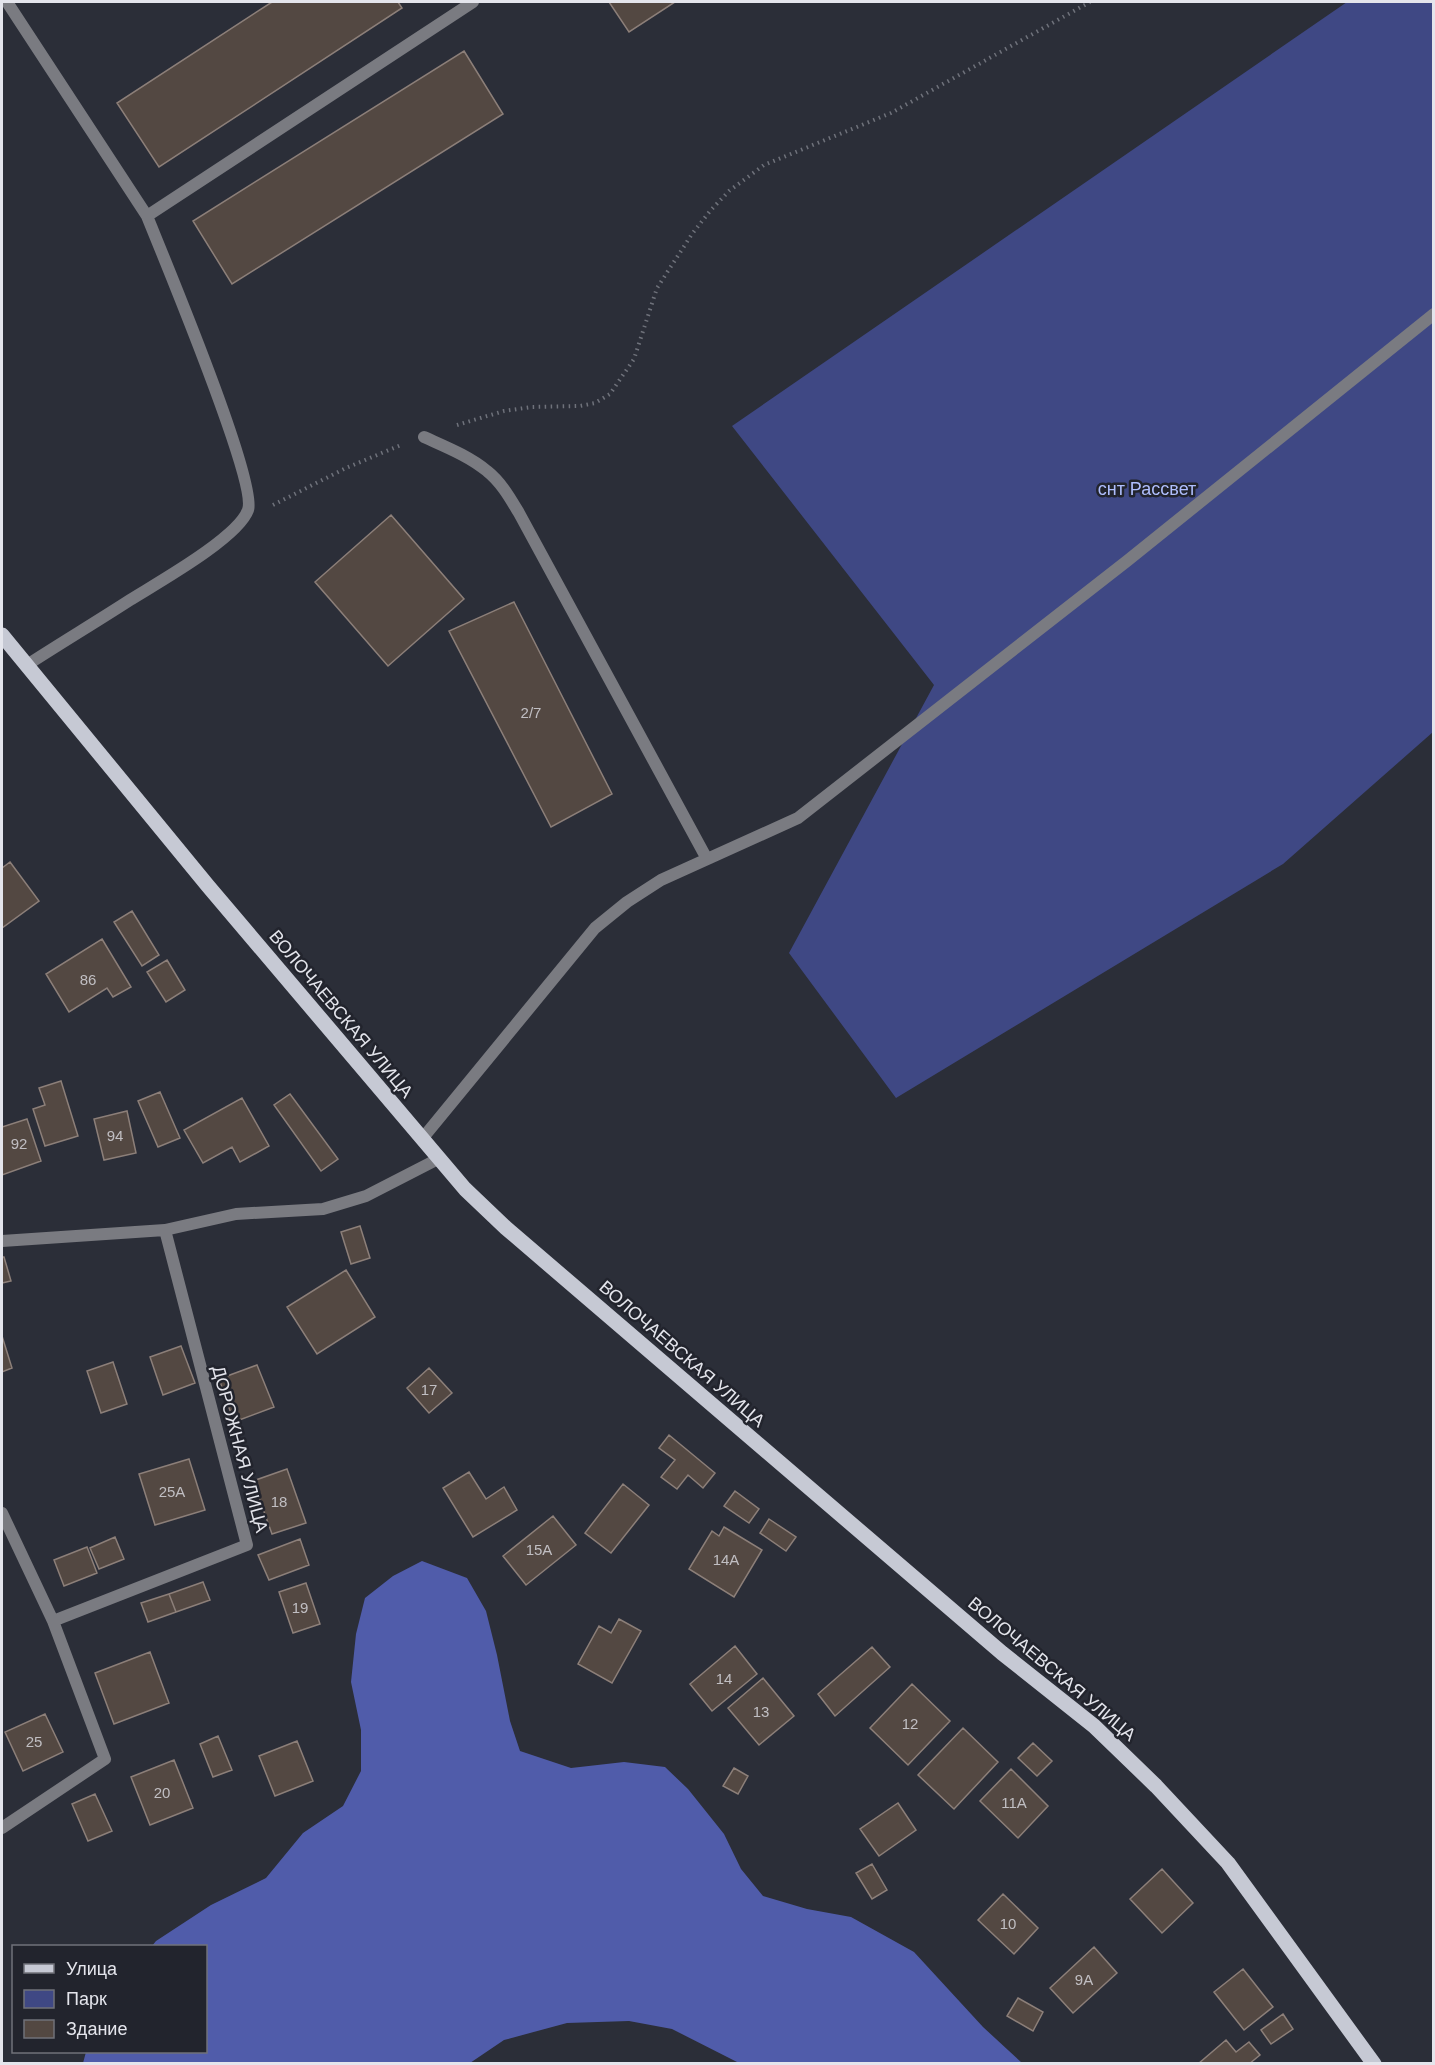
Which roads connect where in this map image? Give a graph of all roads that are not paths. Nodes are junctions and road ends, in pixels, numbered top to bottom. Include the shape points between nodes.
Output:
1 (7, 2) edge
2 (472, 2) edge
3 (147, 216) junction
4 (1434, 314) edge
5 (424, 437) road end
6 (2, 634) edge
7 (27, 665) junction
8 (706, 859) junction
9 (422, 1139) junction
10 (438, 1159) junction
11 (165, 1230) junction
12 (2, 1240) edge
13 (2, 1513) edge
14 (53, 1621) junction
15 (2, 1828) edge
16 (1374, 2064) edge

1 - 3 street
2 - 3 street
3 - 7 street via 197,341 250,495 249,510 239,525 199,557
4 - 8 street via 798,818
5 - 8 street via 463,454 504,490
6 - 7 main road, ВОЛОЧАЕВСКАЯ УЛИЦА
7 - 9 main road, ВОЛОЧАЕВСКАЯ УЛИЦА
8 - 9 street via 661,880 595,928
9 - 10 main road, ВОЛОЧАЕВСКАЯ УЛИЦА
10 - 11 street via 366,1196 323,1209 236,1214
10 - 16 main road, ВОЛОЧАЕВСКАЯ УЛИЦА via 506,1228 1002,1653 1094,1726 1228,1863
11 - 12 street
11 - 14 street, ДОРОЖНАЯ УЛИЦА via 247,1545
13 - 14 street
14 - 15 street via 105,1759

